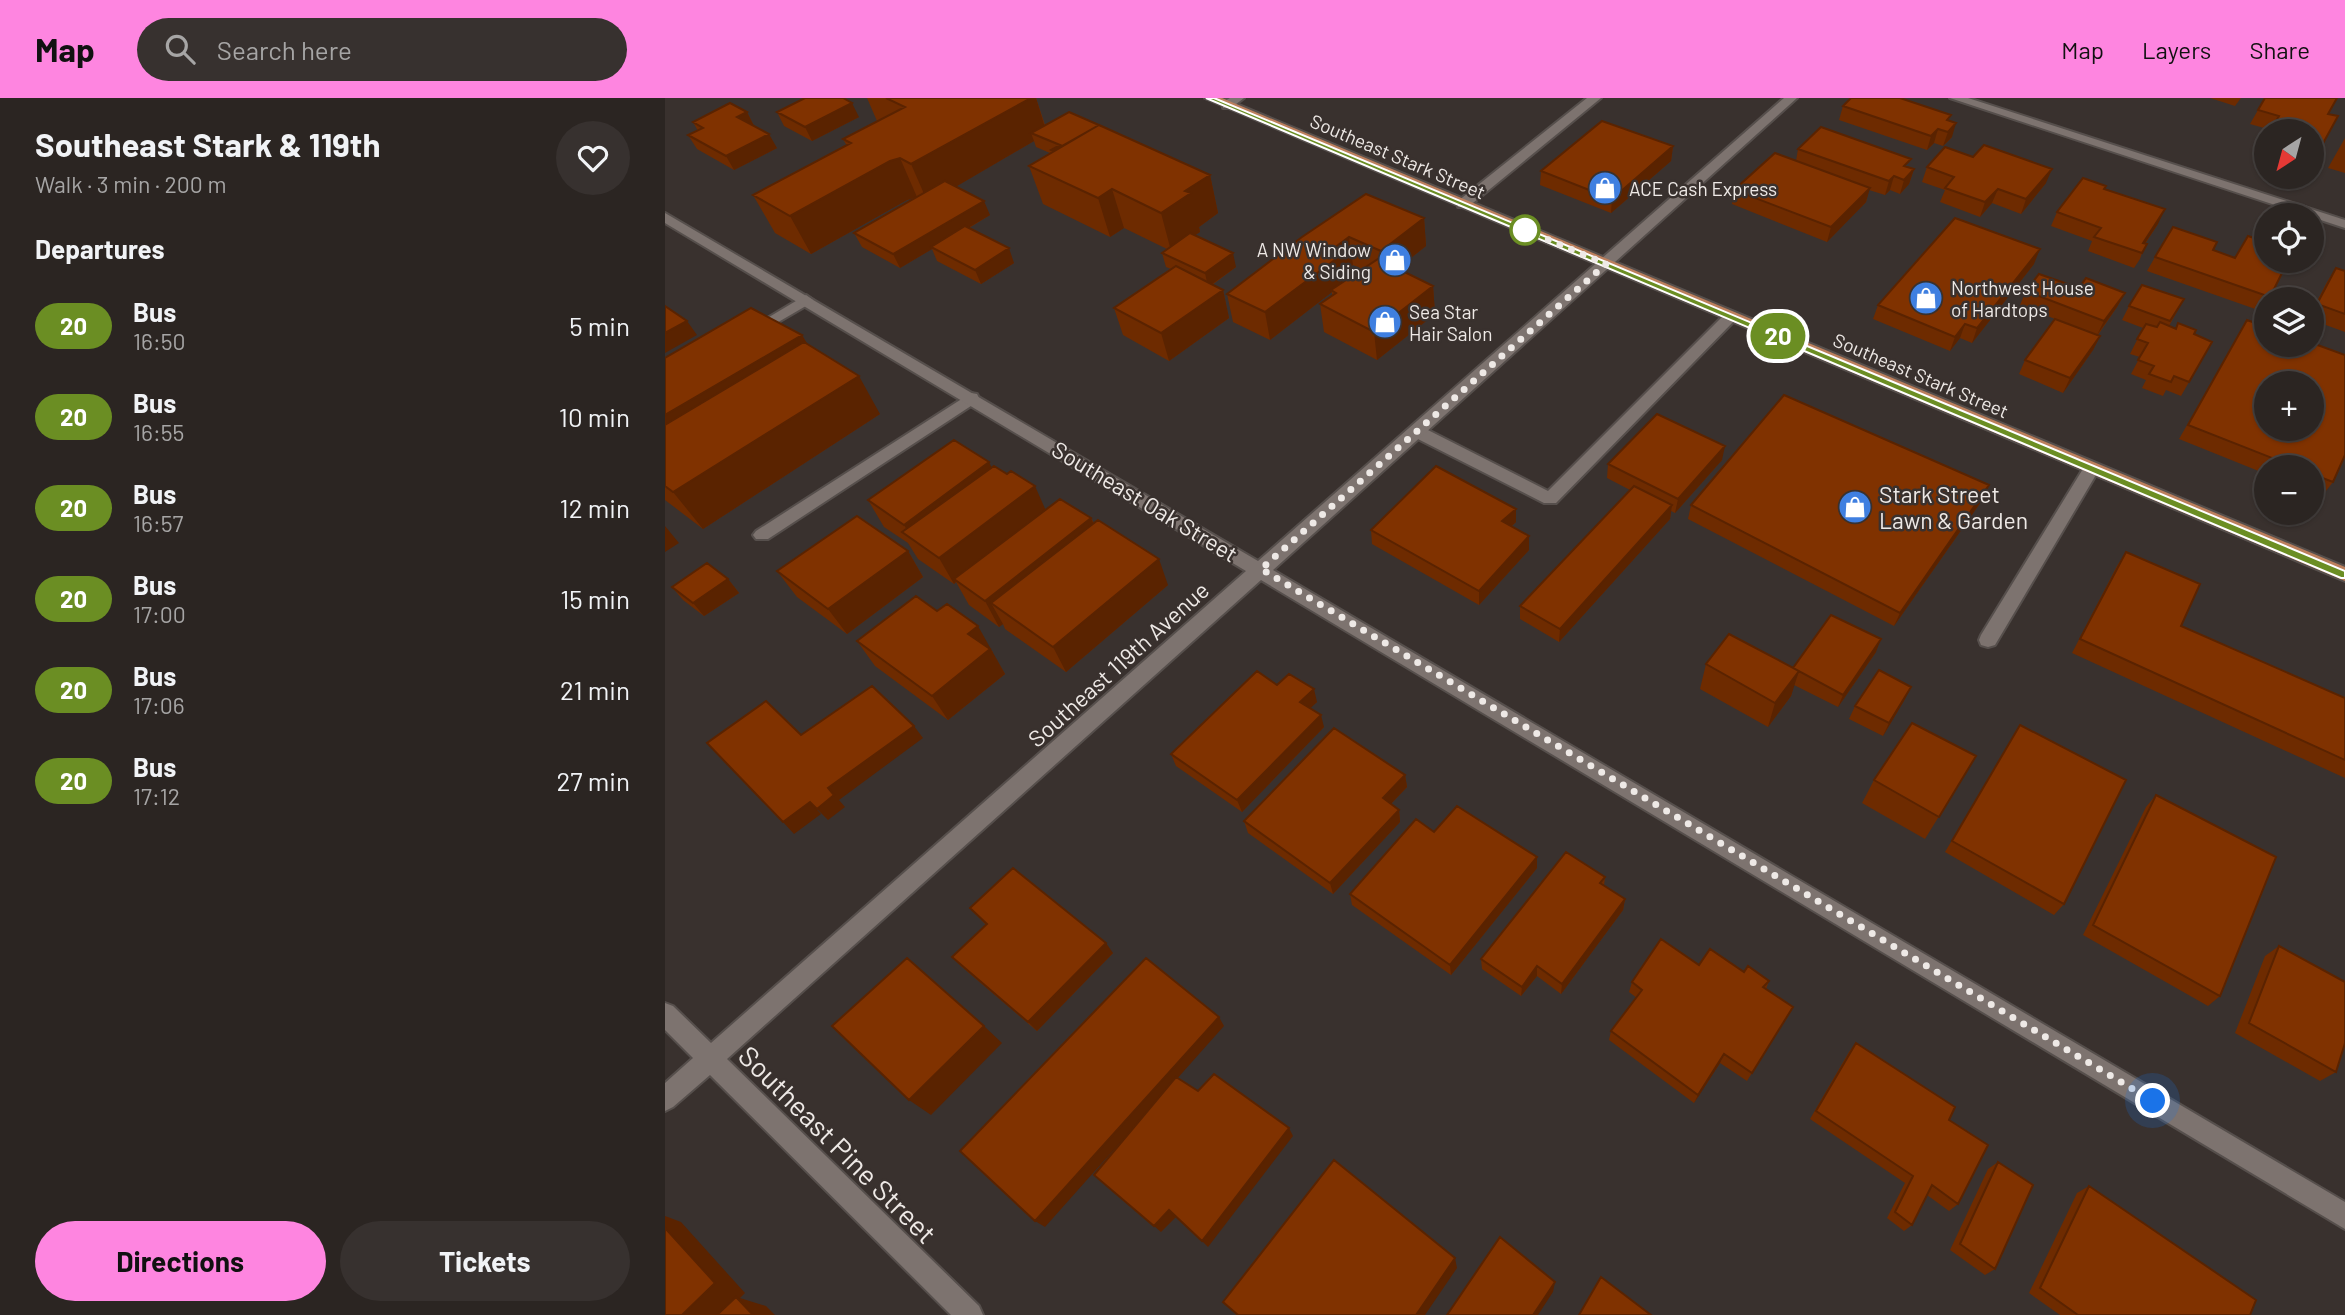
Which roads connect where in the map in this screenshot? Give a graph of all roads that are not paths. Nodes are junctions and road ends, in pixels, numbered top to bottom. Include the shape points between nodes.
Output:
1 (1211, 98) edge
2 (1595, 98) edge
3 (1791, 98) edge
4 (1955, 98) edge
5 (1232, 101) edge
6 (1462, 204) junction
7 (665, 217) edge
8 (2345, 224) edge
9 (1606, 264) junction
10 (806, 300) junction
11 (1731, 316) junction
12 (735, 341) edge
13 (971, 398) junction
14 (1416, 432) junction
15 (2092, 468) junction
16 (762, 535) dead end
17 (1261, 569) junction
18 (2345, 575) edge
19 (1987, 640) dead end
20 (665, 1014) edge
21 (710, 1059) junction
22 (665, 1099) edge
23 (2345, 1216) edge
24 (970, 1315) edge

1 - 5 main road, Southeast Stark Street
2 - 6 street
3 - 9 street, Southeast 119th Avenue
4 - 8 street
5 - 6 main road, Southeast Stark Street
6 - 9 main road, Southeast Stark Street
7 - 10 street, Southeast Oak Street
9 - 11 main road, Southeast Stark Street
9 - 14 street, Southeast 119th Avenue
10 - 12 street
10 - 13 street, Southeast Oak Street
11 - 14 street via 1550,499
11 - 15 main road, Southeast Stark Street
13 - 16 street
13 - 17 street, Southeast Oak Street
14 - 17 street, Southeast 119th Avenue
15 - 18 main road, Southeast Stark Street
15 - 19 street
17 - 21 street, Southeast 119th Avenue
17 - 23 street, Southeast Oak Street
20 - 21 street, Southeast Pine Street
21 - 22 street, Southeast 119th Avenue
21 - 24 street, Southeast Pine Street

